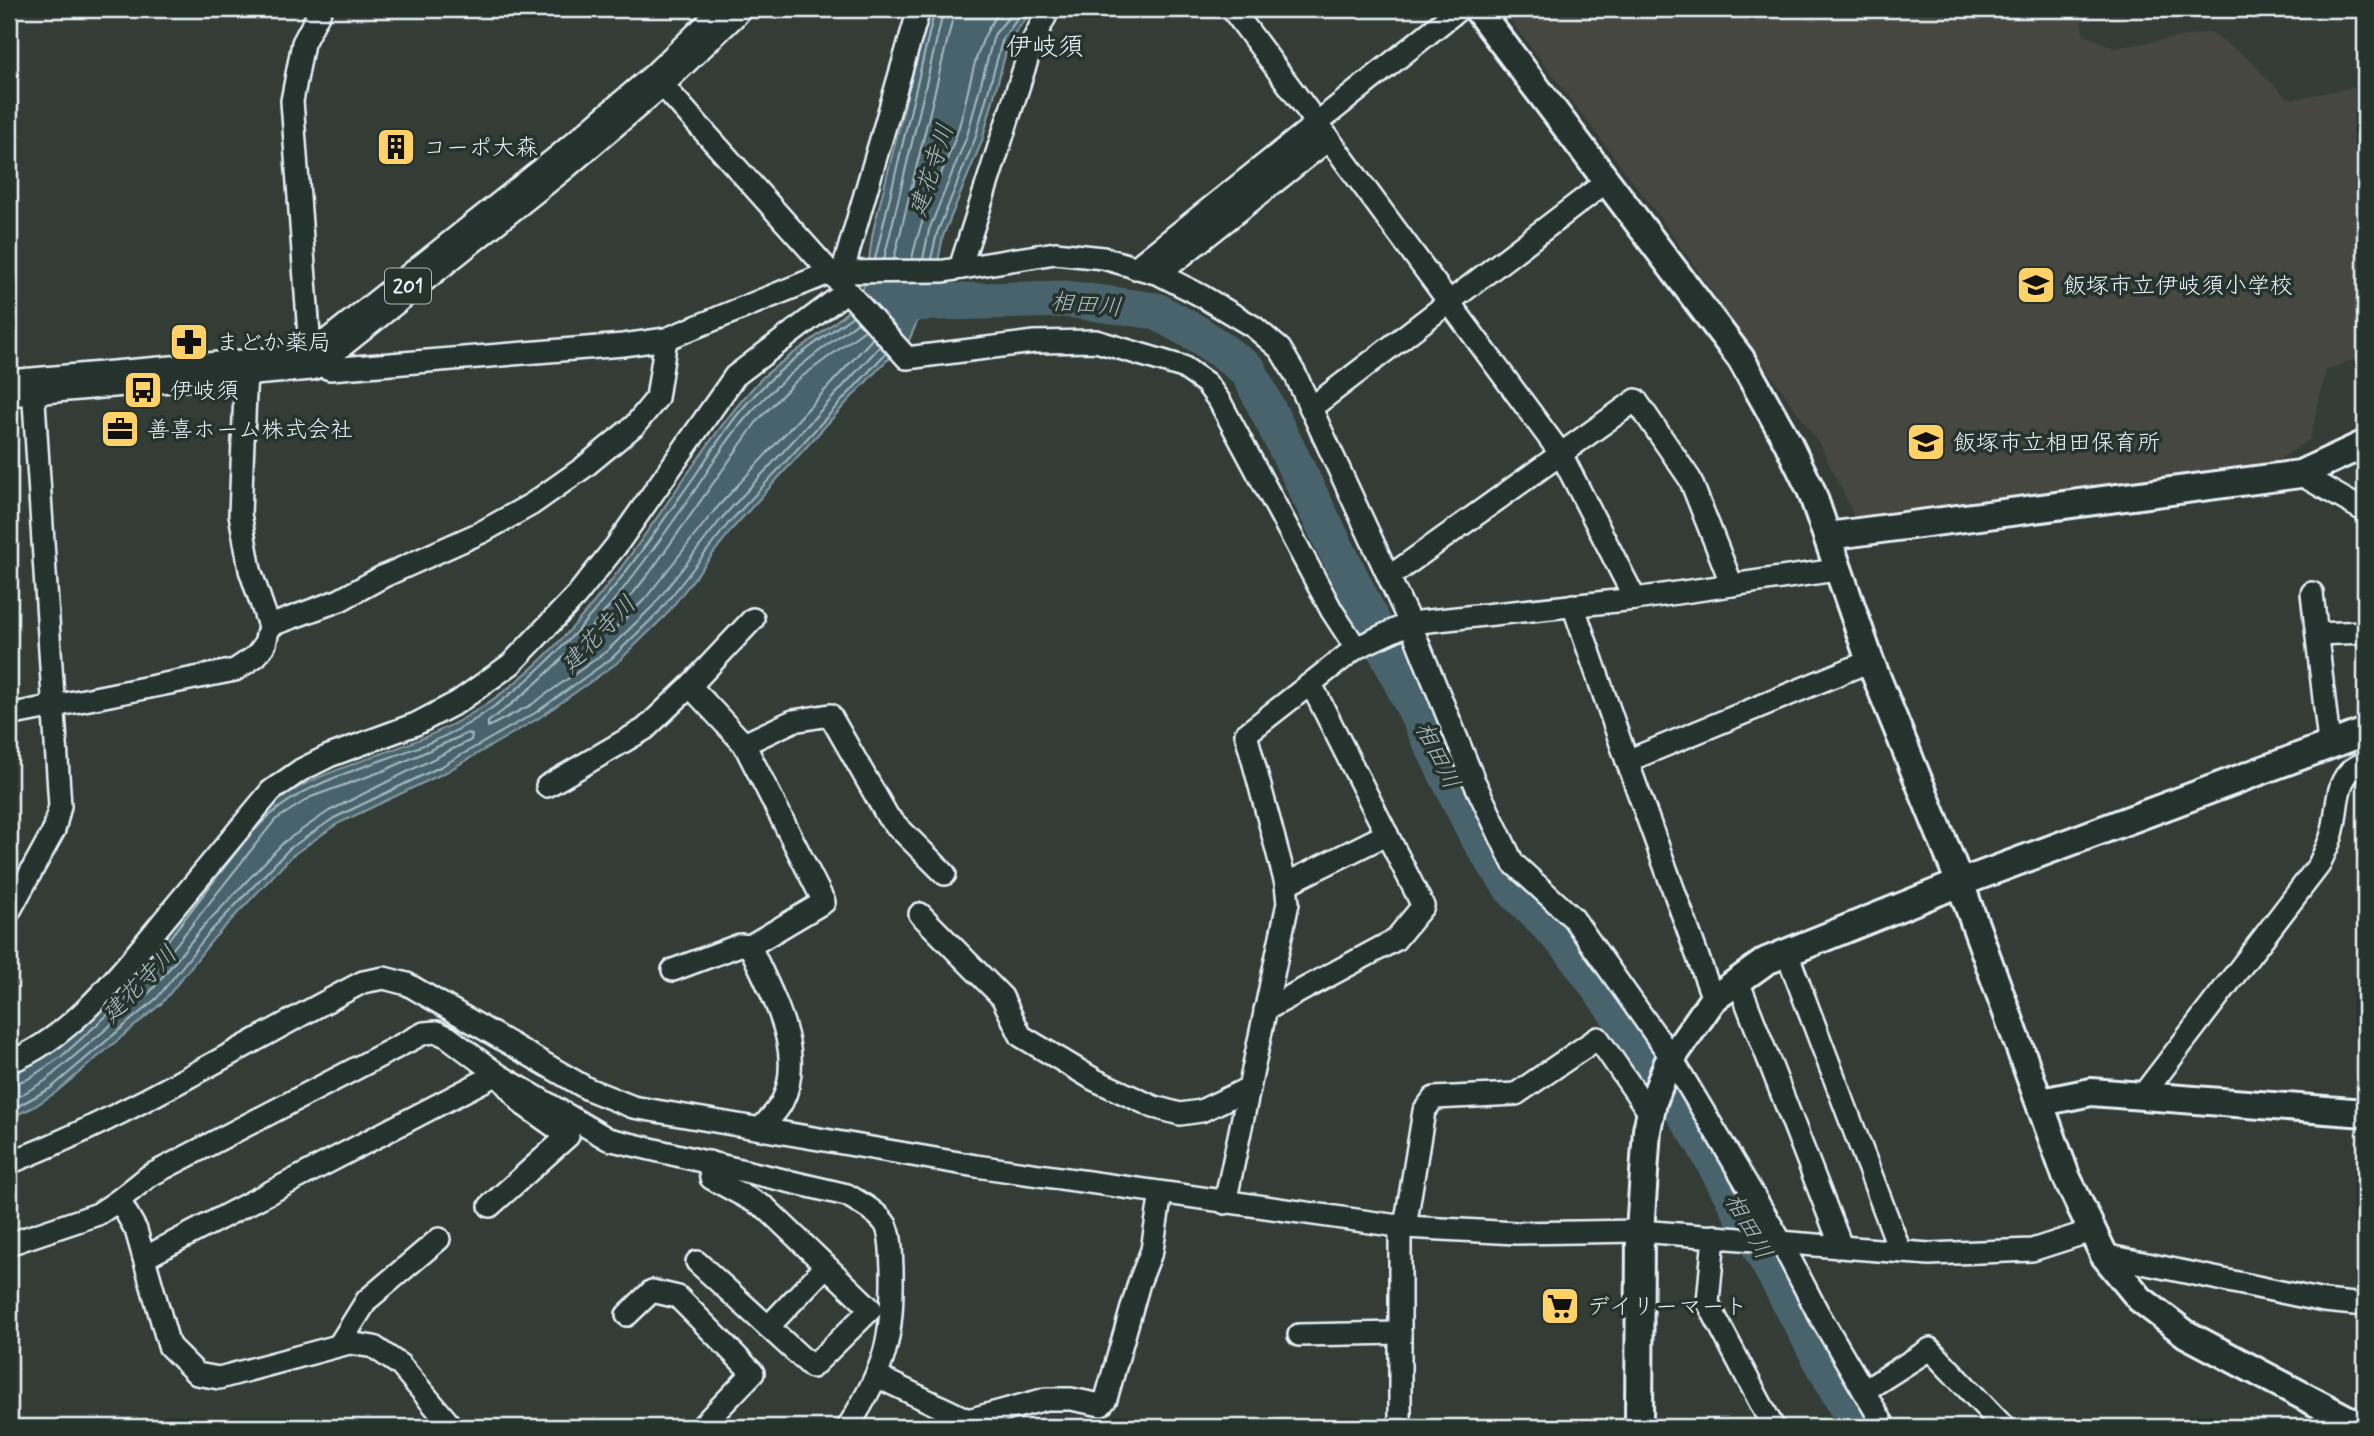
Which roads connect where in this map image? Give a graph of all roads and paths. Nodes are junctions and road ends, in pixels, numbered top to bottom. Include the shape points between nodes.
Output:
1 (321, 9) edge
2 (732, 9) edge
3 (919, 9) edge
4 (1049, 9) edge
5 (1233, 9) edge
6 (1459, 9) edge
7 (1477, 9) edge
8 (658, 80) junction
9 (1323, 131) junction
10 (1607, 181) junction
11 (1135, 268) junction
12 (952, 269) junction
13 (1159, 274) junction
14 (845, 280) junction
15 (1448, 304) junction
16 (666, 339) junction
17 (311, 362) junction
18 (246, 369) junction
19 (21, 387) edge
20 (1311, 408) junction
21 (2365, 444) edge
22 (1561, 454) junction
23 (2300, 474) junction
24 (2365, 511) edge
25 (1828, 536) junction
26 (1836, 570) junction
27 (1390, 577) junction
28 (1732, 585) junction
29 (2312, 593) dead end
30 (1635, 599) junction
31 (1573, 605) junction
32 (753, 619) dead end
33 (1410, 623) junction
34 (269, 626) junction
35 (2365, 632) edge
36 (2317, 634) junction
37 (1356, 648) junction
38 (1870, 661) junction
39 (1311, 684) junction
40 (690, 686) junction
41 (55, 708) junction
42 (9, 715) edge
43 (2348, 736) edge
44 (744, 744) junction
45 (1627, 761) junction
46 (2364, 766) edge
47 (547, 786) dead end
48 (1387, 834) junction
49 (945, 874) dead end
50 (1960, 883) junction
51 (1286, 884) junction
52 (9, 912) edge
53 (920, 914) dead end
54 (750, 946) junction
55 (1787, 953) junction
56 (673, 970) dead end
57 (1738, 981) junction
58 (1713, 999) junction
59 (1265, 1010) junction
60 (1669, 1061) junction
61 (9, 1062) edge
62 (497, 1074) junction
63 (1249, 1088) junction
64 (2142, 1096) junction
65 (2042, 1102) junction
66 (1652, 1109) junction
67 (2365, 1113) edge
68 (761, 1128) junction
69 (709, 1162) junction
70 (9, 1163) edge
71 (1161, 1193) junction
72 (119, 1200) junction
73 (1225, 1203) junction
74 (490, 1206) dead end
75 (1402, 1227) junction
76 (1640, 1231) junction
77 (2091, 1231) junction
78 (1714, 1236) junction
79 (439, 1239) dead end
80 (1777, 1240) junction
81 (9, 1244) edge
82 (1841, 1246) junction
83 (1900, 1251) junction
84 (2104, 1255) junction
85 (144, 1258) junction
86 (697, 1262) dead end
87 (827, 1266) junction
88 (2365, 1305) edge
89 (627, 1315) dead end
90 (768, 1327) junction
91 (1400, 1334) junction
92 (1299, 1335) dead end
93 (339, 1345) junction
94 (876, 1376) junction
95 (1864, 1391) junction
96 (452, 1427) edge
97 (701, 1427) edge
98 (848, 1427) edge
99 (1400, 1427) edge
100 (1639, 1427) edge
101 (1773, 1427) edge
102 (1885, 1427) edge
103 (2004, 1427) edge
104 (2362, 1427) edge

1 - 17 street via 303,43 292,101
2 - 8 highway, 201
3 - 14 street
4 - 12 street via 1033,41
5 - 9 street
6 - 9 street
7 - 10 street
8 - 14 street
8 - 17 highway, 201
9 - 11 street
9 - 13 street
9 - 15 street
10 - 15 street
10 - 25 street via 1741,359 1811,490
11 - 12 street via 1104,258 1055,253
11 - 13 street
12 - 14 street
13 - 20 street via 1254,327 1280,349
14 - 16 street
14 - 37 street via 907,358 1034,342 1096,341 1183,366 1206,383 1220,402
14 - 61 street via 735,376 616,546 511,664 458,702 416,724 328,756 271,791 111,984 34,1050
15 - 20 street
15 - 22 street
16 - 17 street via 330,369
16 - 34 street via 657,398 635,425 583,468 533,504 482,532 340,600
17 - 18 highway
18 - 19 highway
18 - 34 street via 240,514 250,570
19 - 41 street
20 - 27 street
21 - 23 street
22 - 27 street
22 - 28 street via 1636,400 1690,479
22 - 30 street
23 - 24 street
23 - 25 street
25 - 26 street
26 - 28 street
26 - 38 street
27 - 33 street
28 - 30 street
29 - 36 street
30 - 31 street
31 - 33 street
31 - 45 street
32 - 40 street
33 - 37 street
33 - 60 street via 1513,863 1573,918
34 - 41 street via 256,656 235,670
35 - 36 street
36 - 43 street
37 - 39 street
38 - 45 street
38 - 50 street
39 - 48 street
39 - 51 street via 1245,734
40 - 44 street
40 - 47 street via 645,729
41 - 42 street
41 - 52 street via 60,806 54,830
43 - 46 street
43 - 50 street
44 - 49 street via 793,721 830,715 888,817
44 - 54 street via 824,902
45 - 58 street
46 - 64 street via 2352,768 2344,777 2332,834 2319,866
48 - 51 street
48 - 59 street via 1423,906 1395,940
50 - 55 street
50 - 65 street
51 - 59 street via 1288,903
53 - 63 street via 1002,997 1021,1036 1095,1080 1180,1114 1201,1111
54 - 56 street via 740,945
54 - 68 street via 783,1022 790,1061 790,1079 781,1103
55 - 57 street
55 - 83 street
57 - 58 street
57 - 82 street
58 - 60 street
59 - 63 street
60 - 66 street
60 - 80 street
62 - 69 street via 608,1139
62 - 72 street via 448,1037 425,1033 149,1176
62 - 74 street via 524,1105 568,1136
62 - 85 street
63 - 73 street
64 - 65 street via 2091,1092
64 - 67 street
65 - 77 street via 2066,1176
66 - 75 street via 1598,1038 1516,1094 1434,1098 1424,1111
66 - 76 street
68 - 70 street via 633,1107 588,1089 407,984 384,978 363,982 252,1045
68 - 71 street
69 - 87 street via 711,1178 766,1208
69 - 94 street via 848,1195 886,1226 893,1311 888,1347
71 - 73 street
71 - 94 street via 1152,1250 1101,1405 1046,1399 968,1420
72 - 81 street via 98,1214
72 - 85 street via 136,1230
73 - 75 street
75 - 76 street via 1516,1233
75 - 91 street
76 - 78 street
76 - 100 street
77 - 83 street via 2032,1250
77 - 84 street
78 - 80 street
78 - 101 street via 1708,1303
79 - 93 street via 367,1300
80 - 82 street
80 - 95 street
82 - 83 street
84 - 88 street via 2324,1301
84 - 104 street via 2140,1299 2186,1334
85 - 93 street via 169,1346 197,1374 219,1378
86 - 90 street
87 - 90 street
87 - 90 street via 871,1309 812,1367
89 - 97 street via 652,1291 678,1297 753,1373
91 - 92 street
91 - 99 street
93 - 96 street via 374,1347 400,1365
94 - 98 street
95 - 102 street
95 - 103 street via 1930,1349

